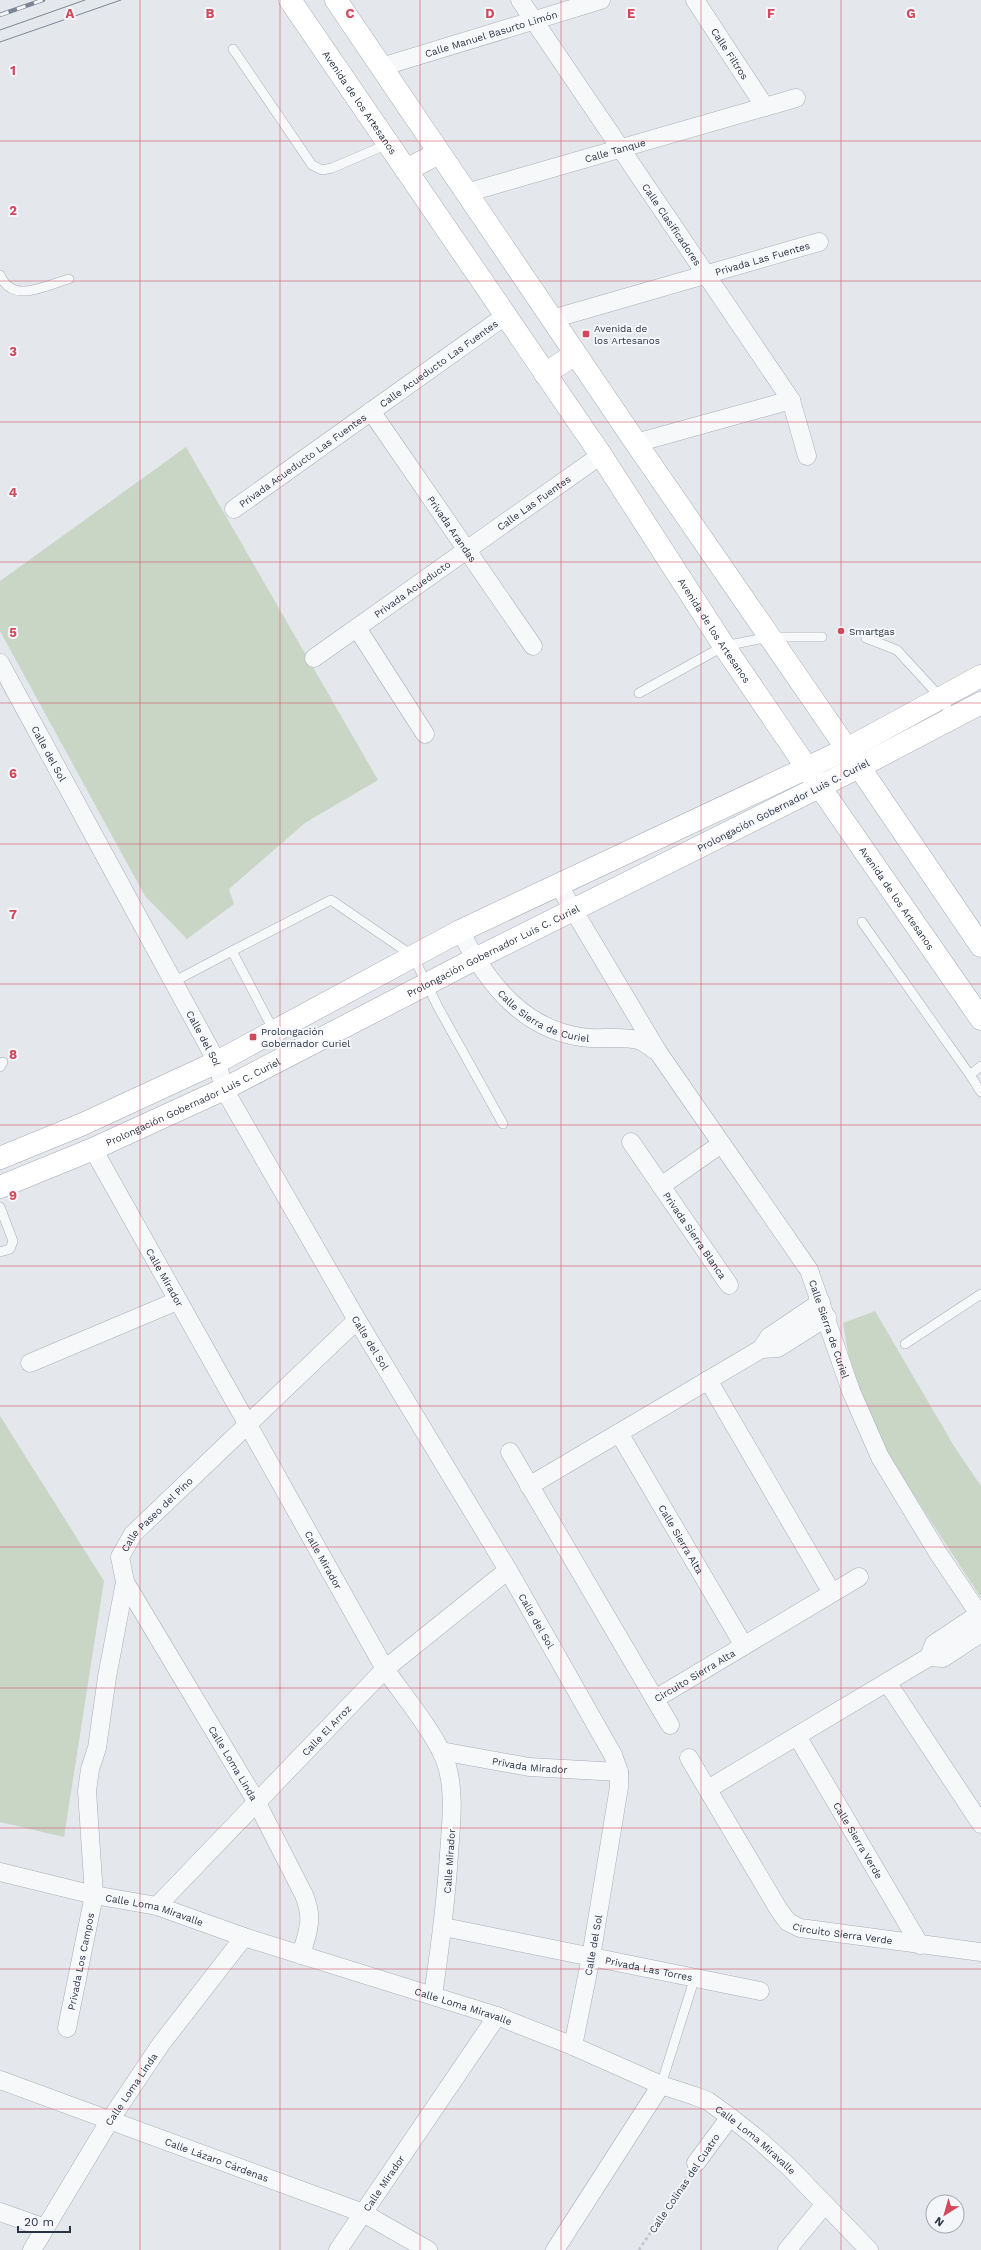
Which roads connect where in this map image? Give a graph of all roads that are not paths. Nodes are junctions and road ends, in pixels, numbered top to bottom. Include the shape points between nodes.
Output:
1 (290, 0) edge
2 (336, 0) edge
3 (520, 0) edge
4 (601, 0) edge
5 (695, 0) edge
6 (534, 20) junction
7 (233, 49) dead end
8 (381, 67) junction
9 (796, 98) dead end
10 (765, 107) junction
11 (388, 144) junction
12 (620, 148) junction
13 (439, 153) junction
14 (406, 170) junction
15 (466, 193) junction
16 (819, 242) dead end
17 (0, 275) edge
18 (706, 275) junction
19 (69, 279) dead end
20 (506, 316) junction
21 (552, 319) junction
22 (575, 354) junction
23 (545, 374) junction
24 (791, 400) junction
25 (371, 411) junction
26 (636, 443) junction
27 (601, 455) junction
28 (807, 456) dead end
29 (234, 509) dead end
30 (467, 550) junction
31 (357, 628) junction
32 (770, 637) junction
33 (822, 637) dead end
34 (866, 638) dead end
35 (533, 646) dead end
36 (724, 646) junction
37 (314, 658) dead end
38 (0, 663) edge
39 (981, 676) edge
40 (639, 693) dead end
41 (941, 698) junction
42 (981, 703) edge
43 (953, 717) junction
44 (425, 734) dead end
45 (853, 758) junction
46 (807, 768) junction
47 (819, 787) junction
48 (558, 884) junction
49 (574, 911) junction
50 (862, 922) dead end
51 (460, 931) junction
52 (981, 946) edge
53 (232, 951) junction
54 (412, 956) junction
55 (475, 959) junction
56 (173, 982) junction
57 (427, 984) junction
58 (981, 1019) edge
59 (273, 1031) junction
60 (658, 1052) junction
61 (287, 1056) junction
62 (217, 1062) junction
63 (981, 1066) edge
64 (970, 1075) junction
65 (224, 1089) junction
66 (981, 1092) edge
67 (503, 1124) dead end
68 (630, 1142) dead end
69 (721, 1144) junction
70 (93, 1149) junction
71 (0, 1158) edge
72 (661, 1186) junction
73 (0, 1187) edge
74 (0, 1207) edge
75 (0, 1252) edge
76 (729, 1285) dead end
77 (981, 1294) edge
78 (177, 1301) junction
79 (824, 1310) junction
80 (357, 1320) junction
81 (906, 1344) dead end
82 (30, 1363) dead end
83 (708, 1380) junction
84 (249, 1423) junction
85 (618, 1433) junction
86 (510, 1452) dead end
87 (530, 1486) junction
88 (508, 1570) junction
89 (859, 1577) dead end
90 (125, 1582) junction
91 (832, 1593) junction
92 (980, 1616) edge
93 (981, 1633) edge
94 (744, 1646) junction
95 (929, 1657) junction
96 (386, 1669) junction
97 (887, 1682) junction
98 (655, 1699) junction
99 (670, 1725) dead end
100 (797, 1736) junction
101 (441, 1751) junction
102 (689, 1758) dead end
103 (619, 1772) junction
104 (708, 1789) junction
105 (256, 1801) junction
106 (981, 1824) edge
107 (0, 1872) edge
108 (94, 1895) junction
109 (157, 1906) junction
110 (444, 1927) junction
111 (244, 1937) junction
112 (920, 1945) junction
113 (981, 1952) edge
114 (301, 1955) junction
115 (591, 1957) junction
116 (695, 1978) junction
117 (760, 1991) dead end
118 (433, 1995) junction
119 (498, 2016) junction
120 (67, 2028) dead end
121 (573, 2046) junction
122 (0, 2080) edge
123 (660, 2085) junction
124 (730, 2117) junction
125 (110, 2120) junction
126 (696, 2163) road end
127 (825, 2204) junction
128 (0, 2212) edge
129 (363, 2213) junction
130 (45, 2228) junction
131 (32, 2250) edge
132 (338, 2250) edge
133 (428, 2250) edge
134 (555, 2250) edge
135 (787, 2250) edge
136 (869, 2250) edge

1 - 11 main road, Avenida de los Artesanos
2 - 8 main road
3 - 6 street, Calle Clasificadores
4 - 6 street, Calle Manuel Basurto Limón
5 - 10 street, Calle Filtros
6 - 8 street, Calle Manuel Basurto Limón
6 - 12 street, Calle Clasificadores
7 - 11 lane via 312,165 322,170 332,168
8 - 13 main road
9 - 10 street, Calle Tanque
10 - 12 street, Calle Tanque
11 - 14 main road, Avenida de los Artesanos
12 - 15 street, Calle Tanque
12 - 18 street, Calle Clasificadores
13 - 14 main road
13 - 15 main road
14 - 20 main road, Avenida de los Artesanos
15 - 21 main road
16 - 18 street, Privada Las Fuentes
17 - 19 lane via 13,291 23,292
18 - 21 street
18 - 24 street, Calle Clasificadores
20 - 23 main road, Avenida de los Artesanos
20 - 25 street, Calle Acueducto Las Fuentes
21 - 22 main road
22 - 23 main road
22 - 26 main road
23 - 27 main road, Avenida de los Artesanos
24 - 26 street
24 - 28 street, Calle Clasificadores
25 - 29 street, Privada Acueducto Las Fuentes
25 - 30 street, Privada Arandas
26 - 32 main road
27 - 30 street, Calle Las Fuentes
27 - 36 main road, Avenida de los Artesanos
30 - 31 street, Privada Acueducto
30 - 35 street, Privada Arandas
31 - 37 street, Privada Acueducto
31 - 44 street
32 - 33 lane
32 - 36 lane
32 - 45 main road
34 - 41 lane via 897,650
36 - 40 lane
36 - 46 main road, Avenida de los Artesanos
38 - 56 street, Calle del Sol
39 - 41 main road, Prolongación Gobernador Luis C. Curiel
41 - 43 lane
41 - 45 main road, Prolongación Gobernador Luis C. Curiel
42 - 43 main road, Prolongación Gobernador Luis C. Curiel
43 - 45 main road, Prolongación Gobernador Luis C. Curiel
45 - 46 main road, Prolongación Gobernador Luis C. Curiel
45 - 47 main road, Prolongación Gobernador Luis C. Curiel
45 - 52 main road
46 - 47 main road, Avenida de los Artesanos
46 - 48 main road, Prolongación Gobernador Luis C. Curiel
47 - 49 main road, Prolongación Gobernador Luis C. Curiel
47 - 58 main road, Avenida de los Artesanos
48 - 49 street, Calle Sierra de Curiel
48 - 51 main road, Prolongación Gobernador Luis C. Curiel
49 - 55 main road, Prolongación Gobernador Luis C. Curiel
49 - 60 street, Calle Sierra de Curiel
50 - 64 lane
51 - 54 main road, Prolongación Gobernador Luis C. Curiel
51 - 55 street, Calle Sierra de Curiel
53 - 54 lane via 331,900
53 - 56 lane
53 - 59 lane
54 - 57 lane
54 - 59 main road, Prolongación Gobernador Luis C. Curiel
55 - 57 main road, Prolongación Gobernador Luis C. Curiel
55 - 60 street, Calle Sierra de Curiel via 502,993 536,1023 579,1037 638,1040
56 - 62 street, Calle del Sol
57 - 61 main road, Prolongación Gobernador Luis C. Curiel
57 - 67 lane
59 - 61 lane
59 - 62 main road, Prolongación Gobernador Luis C. Curiel
60 - 69 street, Calle Sierra de Curiel
61 - 65 main road, Prolongación Gobernador Luis C. Curiel
62 - 65 street, Calle del Sol
62 - 71 main road, Prolongación Gobernador Luis C. Curiel via 83,1124
63 - 64 lane
64 - 66 lane
65 - 70 main road, Prolongación Gobernador Luis C. Curiel
65 - 80 street, Calle del Sol
68 - 72 street, Privada Sierra Blanca
69 - 72 street, Privada Sierra Blanca
69 - 79 street, Calle Sierra de Curiel via 809,1270
70 - 73 main road, Prolongación Gobernador Luis C. Curiel
70 - 78 street, Calle Mirador
72 - 76 street, Privada Sierra Blanca
74 - 75 lane via 13,1242 10,1249
77 - 81 lane
78 - 82 street
78 - 84 street, Calle Mirador
79 - 83 street via 778,1348 761,1349
79 - 92 street, Calle Sierra de Curiel via 851,1391 880,1457 938,1553
80 - 84 street, Calle Paseo del Pino
80 - 88 street, Calle del Sol
83 - 85 street
83 - 91 street
84 - 90 street, Calle Paseo del Pino via 133,1534 120,1557
84 - 96 street, Calle Mirador
85 - 87 street
85 - 94 street, Calle Sierra Alta
86 - 87 street, Circuito Sierra Alta
87 - 98 street, Circuito Sierra Alta
88 - 96 street, Calle El Arroz
88 - 103 street, Calle del Sol via 613,1755
89 - 91 street, Circuito Sierra Alta
90 - 105 street, Calle Loma Linda
90 - 108 street, Calle Paseo del Pino via 97,1748 90,1769 87,1791
91 - 94 street, Circuito Sierra Alta
92 - 95 street via 934,1644
93 - 95 street via 943,1658
94 - 98 street, Circuito Sierra Alta
95 - 97 street
96 - 101 street, Calle Mirador
96 - 105 street, Calle El Arroz
97 - 100 street
97 - 106 street
98 - 99 street
100 - 104 street
100 - 112 street, Calle Sierra Verde
101 - 103 street, Privada Mirador via 529,1768
101 - 110 street, Calle Mirador via 448,1767 452,1820
102 - 104 street, Circuito Sierra Verde
103 - 115 street, Calle del Sol via 619,1788
104 - 112 street, Circuito Sierra Verde via 778,1910 788,1922 800,1928
105 - 109 street, Calle El Arroz
105 - 114 street, Calle Loma Linda via 310,1909 310,1924
107 - 108 street, Calle Loma Miravalle
108 - 109 street, Calle Loma Miravalle
108 - 120 street, Privada Los Campos
109 - 111 street, Calle Loma Miravalle
110 - 115 street, Privada Las Torres
110 - 118 street, Calle Mirador
111 - 114 street, Calle Loma Miravalle
111 - 125 street, Calle Loma Linda via 161,2044
112 - 113 street, Circuito Sierra Verde
114 - 118 street, Calle Loma Miravalle
115 - 116 street, Privada Las Torres
115 - 121 street, Calle del Sol
116 - 117 street, Privada Las Torres
116 - 123 lane
118 - 119 street, Calle Loma Miravalle
119 - 121 street, Calle Loma Miravalle
119 - 129 street, Calle Mirador
121 - 123 street, Calle Loma Miravalle
122 - 125 street, Calle Lázaro Cárdenas
123 - 124 street, Calle Loma Miravalle via 695,2096
123 - 134 street
124 - 126 street, Calle Colinas del Cuatro
124 - 127 street, Calle Loma Miravalle via 788,2166
125 - 129 street, Calle Lázaro Cárdenas
125 - 130 street, Calle Loma Linda
127 - 135 street
127 - 136 street, Calle Loma Miravalle
128 - 130 street
129 - 132 street, Calle Mirador
129 - 133 street, Calle Lázaro Cárdenas
130 - 131 street, Calle Loma Linda

